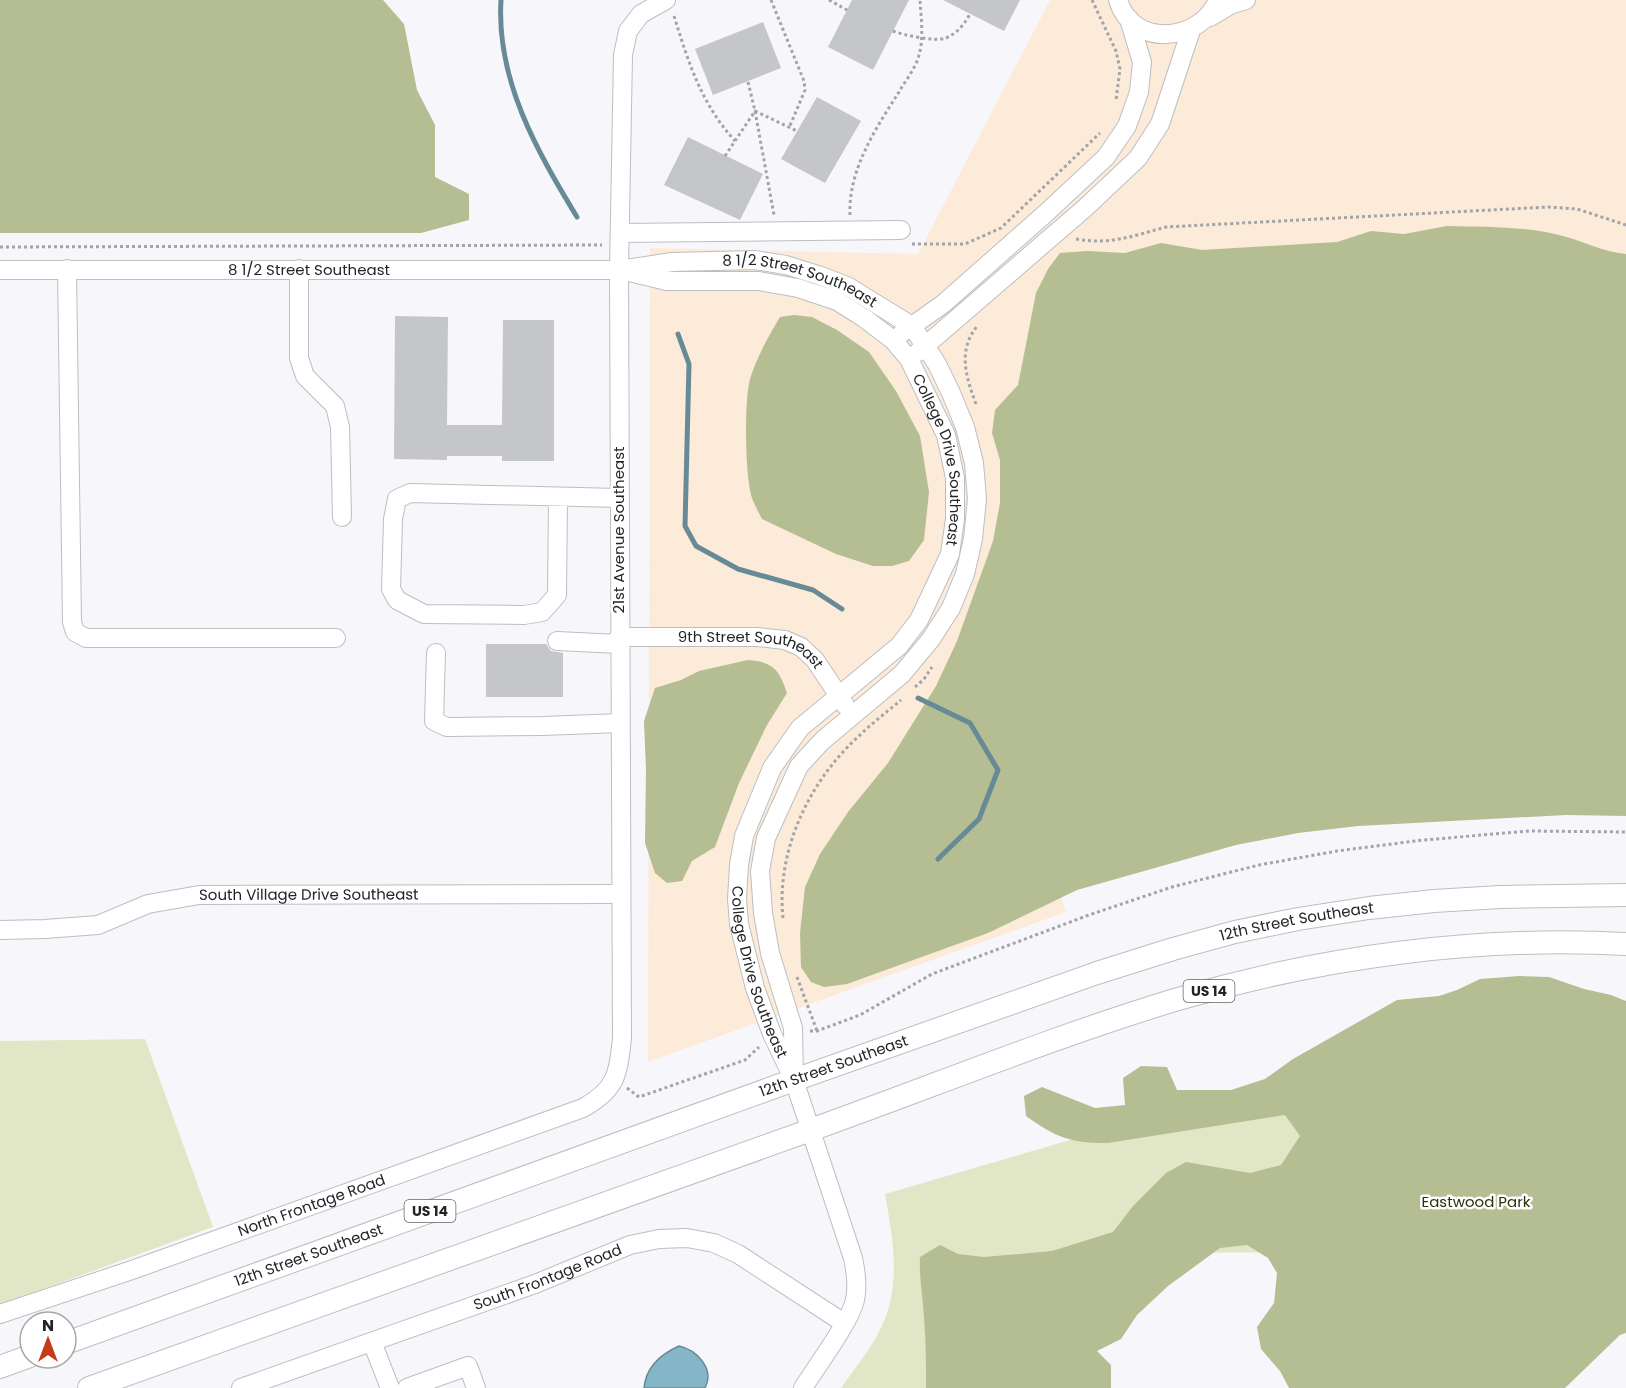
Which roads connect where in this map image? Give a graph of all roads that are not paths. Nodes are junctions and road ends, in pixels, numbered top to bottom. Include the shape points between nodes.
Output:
1 (1118, 0) edge
2 (1218, 0) edge
3 (1246, 0) edge
4 (669, 6) edge
5 (1129, 19) junction
6 (1198, 25) junction
7 (903, 237) road end
8 (620, 239) junction
9 (67, 269) junction
10 (299, 269) junction
11 (0, 270) edge
12 (620, 270) junction
13 (912, 326) junction
14 (893, 340) junction
15 (925, 346) junction
16 (909, 359) junction
17 (558, 497) junction
18 (620, 498) junction
19 (342, 517) dead end
20 (336, 638) dead end
21 (620, 640) junction
22 (557, 641) dead end
23 (436, 653) dead end
24 (839, 695) junction
25 (851, 717) junction
26 (620, 723) junction
27 (621, 894) junction
28 (1626, 895) edge
29 (0, 930) edge
30 (1626, 944) edge
31 (614, 1079) joint
32 (794, 1080) junction
33 (810, 1130) junction
34 (0, 1314) edge
35 (844, 1323) junction
36 (78, 1339) edge
37 (372, 1342) junction
38 (18, 1360) edge
39 (0, 1366) edge
40 (291, 1380) edge
41 (88, 1388) edge
42 (241, 1388) edge
43 (390, 1388) edge
44 (407, 1388) edge
45 (476, 1388) edge
46 (803, 1388) edge

1 - 5 street
2 - 6 street, College Drive Southeast
3 - 6 street
4 - 8 street, 21st Avenue Southeast via 641,14 628,32 623,56
5 - 6 street via 1144,30 1160,34 1179,34
5 - 13 street via 1142,62 1139,92 1127,126 1106,157 943,304
6 - 15 street, College Drive Southeast via 1160,124 1137,158
7 - 8 street via 851,231
8 - 12 street, 21st Avenue Southeast
9 - 10 street, 8 1/2 Street Southeast
9 - 11 street, 8 1/2 Street Southeast
9 - 20 street via 75,632 86,638
10 - 12 street, 8 1/2 Street Southeast
10 - 19 street via 299,358 304,376 335,406
12 - 13 street, 8 1/2 Street Southeast via 672,262 755,260 786,265 847,286
12 - 14 street, 8 1/2 Street Southeast via 667,281 759,281 798,288 837,301
12 - 18 street, 21st Avenue Southeast
13 - 14 street
13 - 15 street, 8 1/2 Street Southeast
14 - 16 street, 8 1/2 Street Southeast
15 - 16 street, College Drive Southeast
15 - 25 street, College Drive Southeast via 965,427 977,500 972,539 965,574 931,639 902,674
16 - 24 street, College Drive Southeast via 946,435 955,478 950,554 919,620 906,638
17 - 17 street via 557,595 542,612 424,614 397,600 391,589 397,499 410,493
17 - 18 street
18 - 21 street, 21st Avenue Southeast
21 - 22 street, 9th Street Southeast
21 - 24 street, 9th Street Southeast via 784,640 815,660
21 - 26 street, 21st Avenue Southeast
23 - 26 street via 434,721 447,727
24 - 25 street, 9th Street Southeast
24 - 32 street, College Drive Southeast via 800,728 772,768 744,836 739,865 739,924 755,988
25 - 32 street, College Drive Southeast via 799,766 766,838 760,870 770,953 793,1028
26 - 27 street, 21st Avenue Southeast
27 - 29 street, South Village Drive Southeast via 199,895 148,904 98,925
27 - 31 street, 21st Avenue Southeast via 622,1038
28 - 32 main road, 12th Street Southeast / US 14 via 1434,901 1308,917 1235,932 1097,973
30 - 33 main road, US 14 via 1475,946 1338,962 1264,977 1086,1029
31 - 34 street, North Frontage Road via 600,1098 583,1108
32 - 33 street
32 - 36 main road, 12th Street Southeast / US 14
33 - 35 street via 853,1258 855,1302
33 - 41 main road, US 14
35 - 37 street, South Frontage Road via 738,1254 687,1238 659,1239 630,1245 535,1284
35 - 46 street
37 - 40 street, South Frontage Road
37 - 43 street
38 - 39 main road
40 - 42 street, South Frontage Road
44 - 45 street via 468,1366

